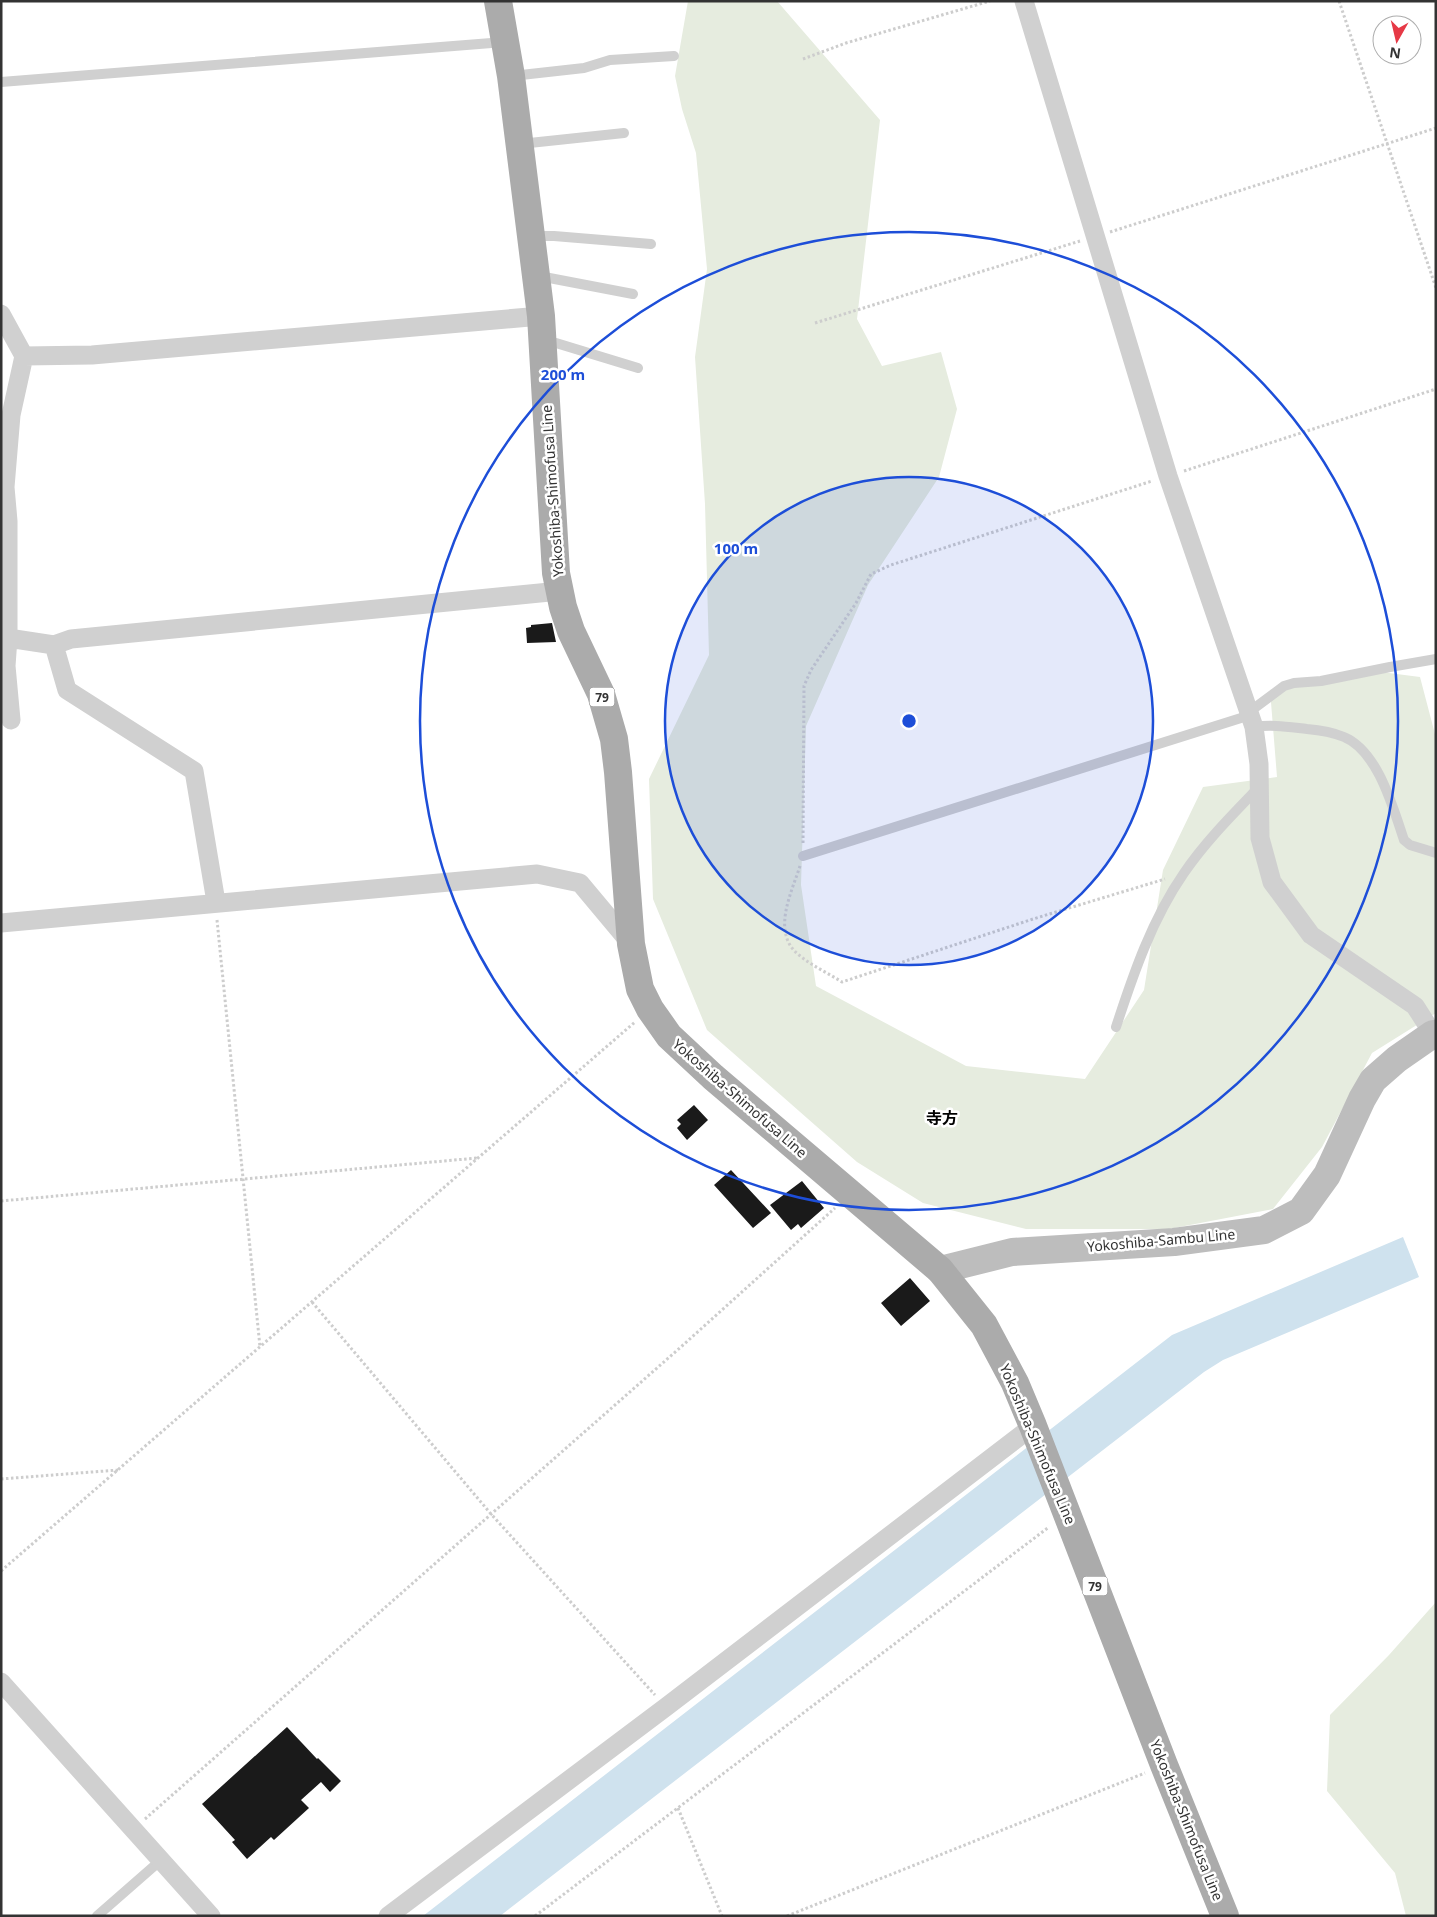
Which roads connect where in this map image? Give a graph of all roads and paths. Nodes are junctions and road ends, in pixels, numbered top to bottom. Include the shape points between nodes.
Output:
1 (498, 1) edge
2 (990, 1) edge
3 (1024, 1) edge
4 (1339, 1) edge
5 (505, 42) junction
6 (674, 56) dead end
7 (803, 59) dead end
8 (511, 76) junction
9 (1, 82) edge
10 (1436, 128) edge
11 (624, 133) dead end
12 (520, 144) junction
13 (1386, 144) junction
14 (531, 236) junction
15 (1095, 237) junction
16 (651, 244) dead end
17 (536, 276) junction
18 (1436, 288) edge
19 (634, 294) dead end
20 (1, 314) edge
21 (541, 316) junction
22 (816, 323) dead end
23 (543, 344) junction
24 (24, 356) junction
25 (638, 368) dead end
26 (4, 458) edge
27 (4, 520) edge
28 (560, 591) junction
29 (5, 609) edge
30 (8, 638) junction
31 (54, 645) junction
32 (1436, 659) edge
33 (3, 666) edge
34 (1250, 719) junction
35 (12, 720) dead end
36 (1260, 786) junction
37 (1436, 853) edge
38 (803, 856) dead end
39 (216, 902) junction
40 (1, 923) edge
41 (631, 944) junction
42 (650, 1008) junction
43 (1116, 1027) dead end
44 (1434, 1034) edge
45 (477, 1158) junction
46 (243, 1180) junction
47 (848, 1192) junction
48 (1, 1201) edge
49 (940, 1270) junction
50 (312, 1302) junction
51 (260, 1347) junction
52 (1033, 1426) junction
53 (118, 1470) junction
54 (1, 1480) edge
55 (1067, 1513) junction
56 (491, 1514) junction
57 (1, 1571) edge
58 (1, 1682) edge
59 (666, 1707) junction
60 (1164, 1765) junction
61 (678, 1808) junction
62 (133, 1829) junction
63 (161, 1860) junction
64 (97, 1916) edge
65 (211, 1916) edge
66 (388, 1916) edge
67 (535, 1916) edge
68 (722, 1916) edge
69 (787, 1916) edge
70 (1225, 1916) edge

1 - 5 main road, Yokoshiba-Shimofusa Line / 79
2 - 7 path via 846,43
3 - 15 street
4 - 13 path
5 - 8 main road, Yokoshiba-Shimofusa Line / 79
5 - 9 lane
6 - 8 lane via 610,60 584,68
8 - 12 main road, Yokoshiba-Shimofusa Line / 79
10 - 13 path
11 - 12 lane
12 - 14 main road, Yokoshiba-Shimofusa Line / 79
13 - 15 path
13 - 18 path
14 - 16 lane
14 - 17 main road, Yokoshiba-Shimofusa Line / 79
15 - 22 path
15 - 34 street via 1168,476
17 - 19 lane
17 - 21 main road, Yokoshiba-Shimofusa Line / 79
20 - 24 street
21 - 23 main road, Yokoshiba-Shimofusa Line / 79
21 - 24 street via 92,355
23 - 25 lane via 556,343
23 - 28 main road, Yokoshiba-Shimofusa Line / 79 via 556,573
24 - 26 street
26 - 27 street
27 - 29 street
28 - 31 street via 71,640
28 - 41 main road, Yokoshiba-Shimofusa Line / 79 via 572,631 601,694 614,739
29 - 30 street
30 - 31 street
30 - 33 street
31 - 39 street via 67,690 194,771
32 - 34 lane via 1284,686
33 - 35 street
34 - 36 street
34 - 37 lane via 1346,737 1374,766 1404,840
34 - 38 lane via 1241,718
36 - 43 lane via 1223,824 1184,873 1141,958
36 - 44 street via 1260,838 1272,882 1310,935 1415,1006
39 - 40 street
39 - 41 street via 537,874 580,883
39 - 46 path
41 - 42 main road, Yokoshiba-Shimofusa Line / 79 via 640,989
42 - 45 path
42 - 47 main road, Yokoshiba-Shimofusa Line / 79 via 669,1036 713,1077
44 - 49 main road, Yokoshiba-Sambu Line via 1373,1080 1327,1175 1301,1211 1264,1230 1174,1242 1012,1252
45 - 46 path
45 - 50 path
46 - 48 path
46 - 51 path
47 - 49 main road, Yokoshiba-Shimofusa Line / 79
47 - 56 path via 813,1230
49 - 52 main road, Yokoshiba-Shimofusa Line / 79 via 984,1325 1015,1383
50 - 51 path
50 - 56 path
51 - 53 path
52 - 55 main road, Yokoshiba-Shimofusa Line / 79
52 - 59 street
53 - 54 path
53 - 57 path
55 - 60 main road, Yokoshiba-Shimofusa Line / 79
55 - 61 path
56 - 59 path
56 - 62 path
58 - 62 street
59 - 66 street
60 - 69 path
60 - 70 main road, Yokoshiba-Shimofusa Line / 79
61 - 67 path
61 - 68 path
62 - 63 street
63 - 64 lane
63 - 65 street

